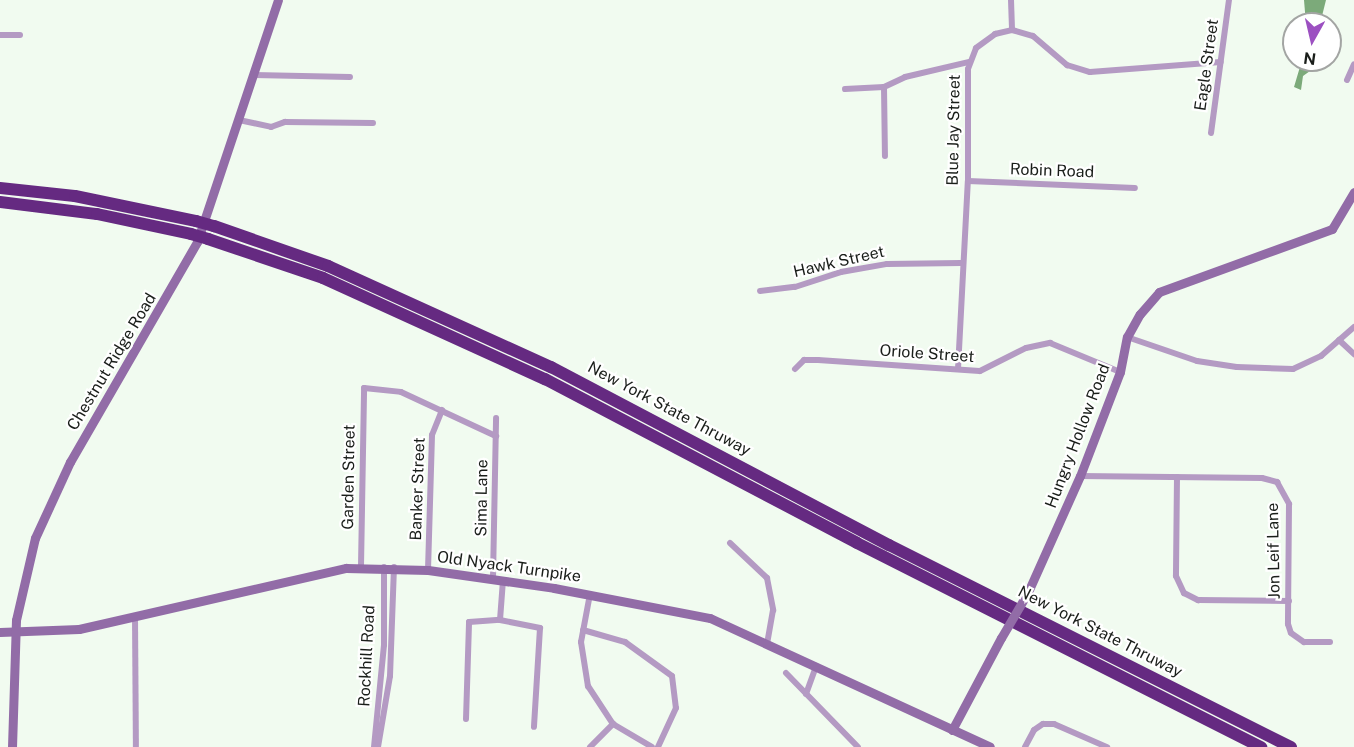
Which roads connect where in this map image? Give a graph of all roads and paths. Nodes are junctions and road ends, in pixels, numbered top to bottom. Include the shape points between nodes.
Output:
1 (278, 0) edge
2 (1011, 0) edge
3 (1229, 0) edge
4 (1012, 30) junction
5 (0, 35) edge
6 (20, 35) dead end
7 (969, 62) junction
8 (1221, 62) junction
9 (1354, 64) edge
10 (254, 75) junction
11 (350, 77) dead end
12 (1347, 81) dead end
13 (884, 87) junction
14 (845, 89) dead end
15 (238, 120) junction
16 (373, 123) dead end
17 (1211, 133) dead end
18 (885, 156) dead end
19 (968, 181) junction
20 (1, 188) edge
21 (1135, 188) dead end
22 (1354, 192) edge
23 (0, 202) edge
24 (961, 264) junction
25 (760, 291) dead end
26 (1354, 327) edge
27 (1127, 337) junction
28 (1339, 340) junction
29 (1354, 354) edge
30 (795, 369) dead end
31 (958, 369) junction
32 (1120, 372) junction
33 (442, 410) junction
34 (496, 418) dead end
35 (496, 436) junction
36 (1080, 476) junction
37 (1177, 477) junction
38 (730, 543) dead end
39 (361, 566) junction
40 (389, 567) junction
41 (428, 570) junction
42 (493, 578) junction
43 (503, 580) junction
44 (590, 594) junction
45 (1289, 602) junction
46 (135, 616) junction
47 (500, 620) junction
48 (583, 630) junction
49 (0, 632) edge
50 (14, 634) junction
51 (1330, 642) dead end
52 (767, 643) junction
53 (816, 666) junction
54 (786, 673) dead end
55 (806, 693) junction
56 (466, 719) dead end
57 (614, 724) junction
58 (534, 727) dead end
59 (952, 730) junction
60 (12, 747) edge
61 (136, 747) edge
62 (376, 747) edge
63 (590, 747) edge
64 (652, 747) edge
65 (658, 747) edge
66 (858, 747) edge
67 (990, 747) edge
68 (1025, 747) edge
69 (1107, 747) edge
70 (1261, 747) edge
71 (1291, 747) edge

1 - 10 street, Chestnut Ridge Road
2 - 4 street
3 - 8 street, Eagle Street
4 - 7 street, Blue Jay Street via 984,39
4 - 8 street via 1033,36 1067,65 1090,72
5 - 6 street
7 - 13 street via 905,76
7 - 19 street, Blue Jay Street
8 - 17 street, Eagle Street
9 - 12 street
10 - 11 street
10 - 15 street, Chestnut Ridge Road
13 - 14 street
13 - 18 street
15 - 16 street via 271,127 285,122
15 - 50 street, Chestnut Ridge Road via 192,255 70,462 45,512 21,586
19 - 21 street, Robin Road
19 - 24 street, Blue Jay Street
20 - 71 highway, New York State Thruway, bridge via 75,196 196,221 321,263 551,367 889,545
22 - 27 street, Hungry Hollow Road via 1332,229 1159,292
23 - 70 highway, New York State Thruway, bridge via 98,213 208,238 330,282 554,383 857,543
24 - 25 street, Hawk Street via 887,264 841,272 795,287
24 - 31 street, Blue Jay Street
26 - 28 street
27 - 28 street via 1197,361 1269,369 1293,369 1321,356
27 - 32 street, Hungry Hollow Road
28 - 29 street
30 - 31 street, Oriole Street via 804,360
31 - 32 street, Oriole Street via 980,371 1026,348 1050,343
32 - 36 street, Hungry Hollow Road
33 - 35 street
33 - 39 street, Garden Street via 401,392 364,388
33 - 41 street, Banker Street via 432,435
34 - 35 street, Sima Lane
35 - 42 street, Sima Lane
36 - 37 street, Jon Leif Lane
36 - 59 street, Hungry Hollow Road, bridge via 1028,592
37 - 45 street, Jon Leif Lane via 1262,478 1277,482 1289,504
37 - 45 street via 1176,576 1184,593 1198,600
38 - 52 street via 767,578 773,610
39 - 40 street, Old Nyack Turnpike
39 - 46 street, Old Nyack Turnpike
40 - 41 street, Old Nyack Turnpike
40 - 62 street, Rockhill Road
41 - 42 street, Old Nyack Turnpike
42 - 43 street, Old Nyack Turnpike
43 - 44 street, Old Nyack Turnpike
43 - 47 street
44 - 48 street
44 - 52 street, Old Nyack Turnpike via 689,612
45 - 51 street, Jon Leif Lane via 1288,624 1295,636 1311,644
46 - 50 street, Old Nyack Turnpike via 79,629
46 - 61 street
47 - 56 street via 469,621
47 - 58 street via 540,628
48 - 57 street via 581,654 588,686
48 - 65 street via 625,642 672,676 676,708
49 - 50 street, Old Nyack Turnpike
50 - 60 street, Chestnut Ridge Road
52 - 53 street, Old Nyack Turnpike
53 - 55 street
53 - 59 street, Old Nyack Turnpike
54 - 55 street
55 - 66 street
57 - 63 street
57 - 64 street
59 - 67 street, Old Nyack Turnpike
68 - 69 street via 1034,730 1043,724 1054,724

